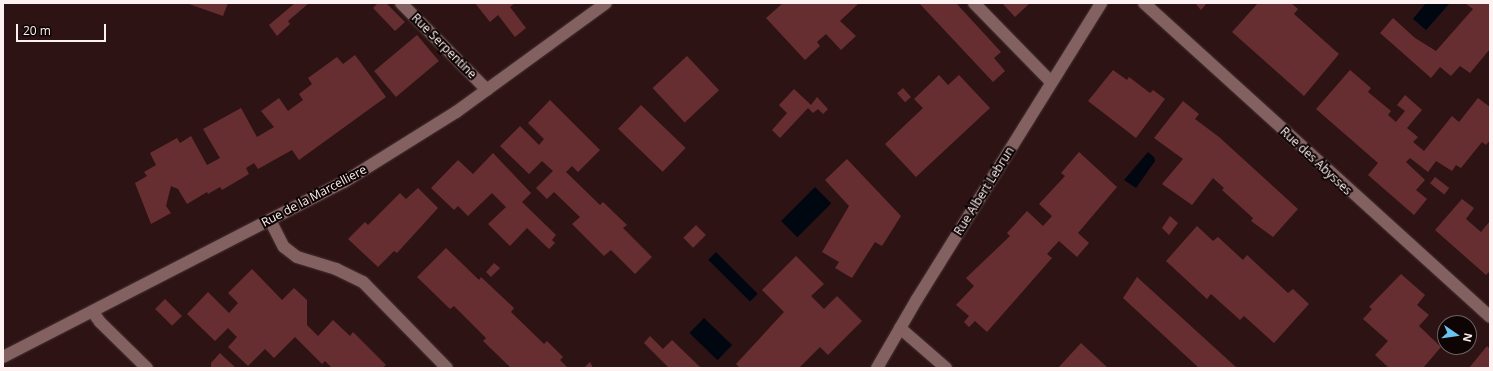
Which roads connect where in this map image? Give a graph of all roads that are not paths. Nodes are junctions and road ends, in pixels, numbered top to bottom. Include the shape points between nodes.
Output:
1 (401, 3) edge
2 (606, 3) edge
3 (974, 3) edge
4 (1101, 3) edge
5 (1144, 3) edge
6 (1051, 82) junction
7 (487, 90) junction
8 (270, 220) junction
9 (93, 312) junction
10 (1490, 317) edge
11 (900, 328) junction
12 (3, 357) edge
13 (147, 368) edge
14 (447, 368) edge
15 (877, 368) edge
16 (946, 368) edge

1 - 7 street, Rue Serpentine
2 - 7 street, Rue de la Marcelliere
3 - 6 street
4 - 6 street, Rue Albert Lebrun
5 - 10 street, Rue des Abysses
6 - 11 street, Rue Albert Lebrun
7 - 8 street, Rue de la Marcelliere via 414,140 344,182
8 - 9 street, Rue de la Marcelliere
8 - 14 street via 284,247 297,257 336,269 363,282
9 - 12 street, Rue de la Marcelliere
9 - 13 street
11 - 15 street, Rue Albert Lebrun
11 - 16 street

